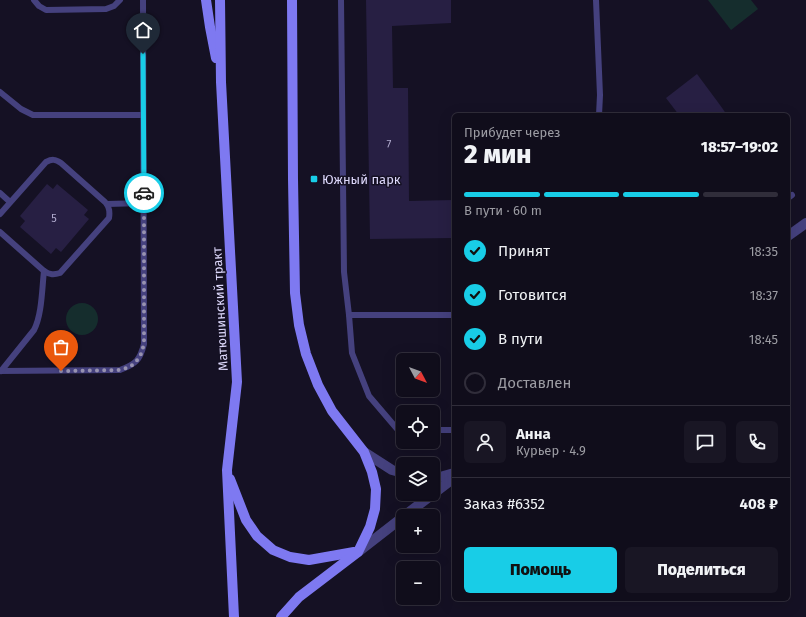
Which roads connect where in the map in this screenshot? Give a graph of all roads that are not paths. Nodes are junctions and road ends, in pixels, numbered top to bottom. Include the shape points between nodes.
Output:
1 (34, 0) edge
2 (120, 0) edge
3 (143, 0) edge
4 (206, 0) edge
5 (220, 0) edge
6 (292, 0) edge
7 (341, 0) edge
8 (596, 0) edge
9 (221, 82) junction
10 (0, 92) edge
11 (600, 113) edge
12 (143, 115) junction
13 (0, 193) edge
14 (10, 202) junction
15 (144, 203) junction
16 (107, 204) junction
17 (0, 214) edge
18 (806, 223) edge
19 (0, 232) edge
20 (790, 235) edge
21 (44, 271) junction
22 (348, 315) junction
23 (452, 315) edge
24 (1, 371) edge
25 (396, 428) edge
26 (440, 430) edge
27 (452, 430) edge
28 (364, 452) junction
29 (227, 470) junction
30 (396, 471) edge
31 (452, 474) edge
32 (440, 477) edge
33 (452, 480) edge
34 (440, 489) edge
35 (423, 501) edge
36 (413, 509) edge
37 (396, 522) edge
38 (358, 552) junction
39 (234, 617) edge
40 (281, 617) edge

1 - 2 lane via 46,10 106,9
3 - 12 lane
4 - 9 street
5 - 9 street, Матюшинский тракт
6 - 28 street via 293,179 299,325 306,354 318,385 332,411
7 - 22 lane via 344,272
8 - 11 lane
9 - 29 street, Матюшинский тракт via 237,382
10 - 12 lane via 33,115
12 - 15 lane
13 - 14 lane
14 - 16 lane via 46,162 54,159
14 - 17 lane
15 - 16 lane
15 - 24 lane via 144,344 136,362 120,370
16 - 21 lane via 109,218 60,273 53,275
18 - 20 street
19 - 21 lane
21 - 24 lane via 36,325
22 - 23 lane
22 - 25 lane via 352,353 369,396
26 - 27 lane
28 - 30 street
28 - 38 street via 376,489 376,509
29 - 38 street via 246,520 257,536 273,550 290,557 309,560
29 - 39 street, Матюшинский тракт
31 - 32 street
33 - 34 street
35 - 36 street
37 - 38 street
38 - 40 street via 298,597

